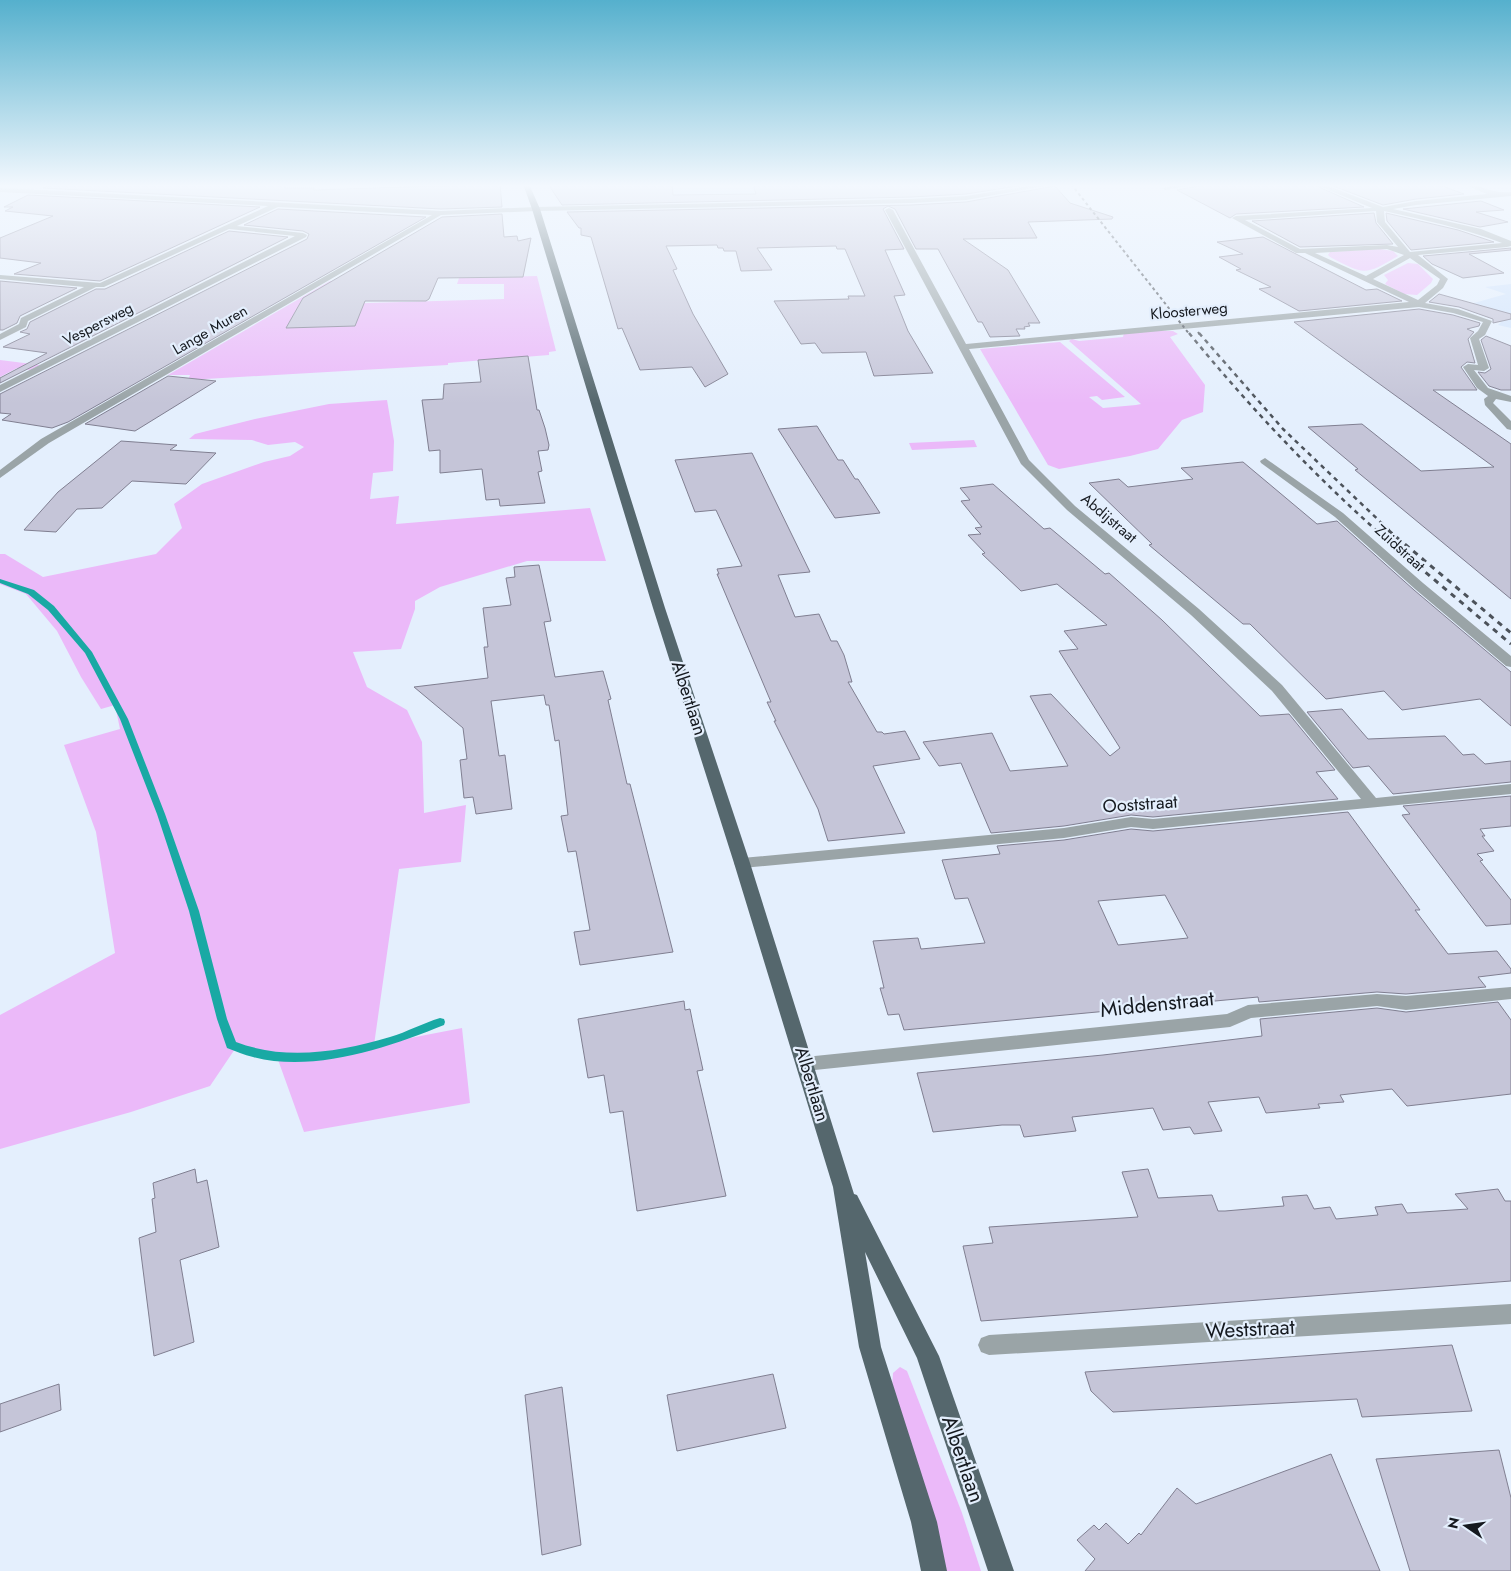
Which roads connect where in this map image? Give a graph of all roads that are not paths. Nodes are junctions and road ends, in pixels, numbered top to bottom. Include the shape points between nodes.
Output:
1 (163, 257) edge
2 (259, 257) edge
3 (364, 257) edge
4 (551, 257) edge
5 (914, 257) edge
6 (1320, 257) edge
7 (1406, 257) edge
8 (1414, 257) edge
9 (0, 277) edge
10 (1367, 279) junction
11 (94, 285) junction
12 (1419, 304) junction
13 (0, 337) edge
14 (962, 347) junction
15 (0, 389) edge
16 (1494, 396) junction
17 (1511, 399) edge
18 (1511, 427) edge
19 (1265, 461) dead end
20 (0, 475) edge
21 (1511, 663) edge
22 (1511, 789) edge
23 (1372, 803) junction
24 (742, 863) junction
25 (1511, 993) edge
26 (805, 1064) junction
27 (843, 1187) junction
28 (1511, 1314) edge
29 (989, 1345) dead end
30 (934, 1571) edge
31 (1001, 1571) edge

1 - 11 street
2 - 15 street, Vespersweg
3 - 20 street, Lange Muren via 45,441
4 - 24 main road, Albertlaan
5 - 14 street, Abdijstraat
6 - 10 street
7 - 10 street
8 - 12 street via 1444,280
9 - 11 street
10 - 12 street
11 - 13 street via 24,320 23,325
12 - 14 street, Kloosterweg
12 - 16 street via 1488,321 1482,333 1474,338 1484,368 1468,367 1482,391
14 - 23 street, Abdijstraat via 1025,462 1071,508 1195,612 1277,688
16 - 17 street
16 - 18 street via 1488,403
19 - 21 street, Zuidstraat via 1339,515
22 - 23 street, Ooststraat
23 - 24 street, Ooststraat via 1153,824 1131,822 1064,833
24 - 26 main road, Albertlaan
25 - 26 street, Middenstraat via 1406,1003 1377,1000 1248,1012 1230,1020
26 - 27 main road, Albertlaan
27 - 30 main road, Albertlaan via 870,1347 924,1522
27 - 31 main road, Albertlaan via 928,1356
28 - 29 street, Weststraat

